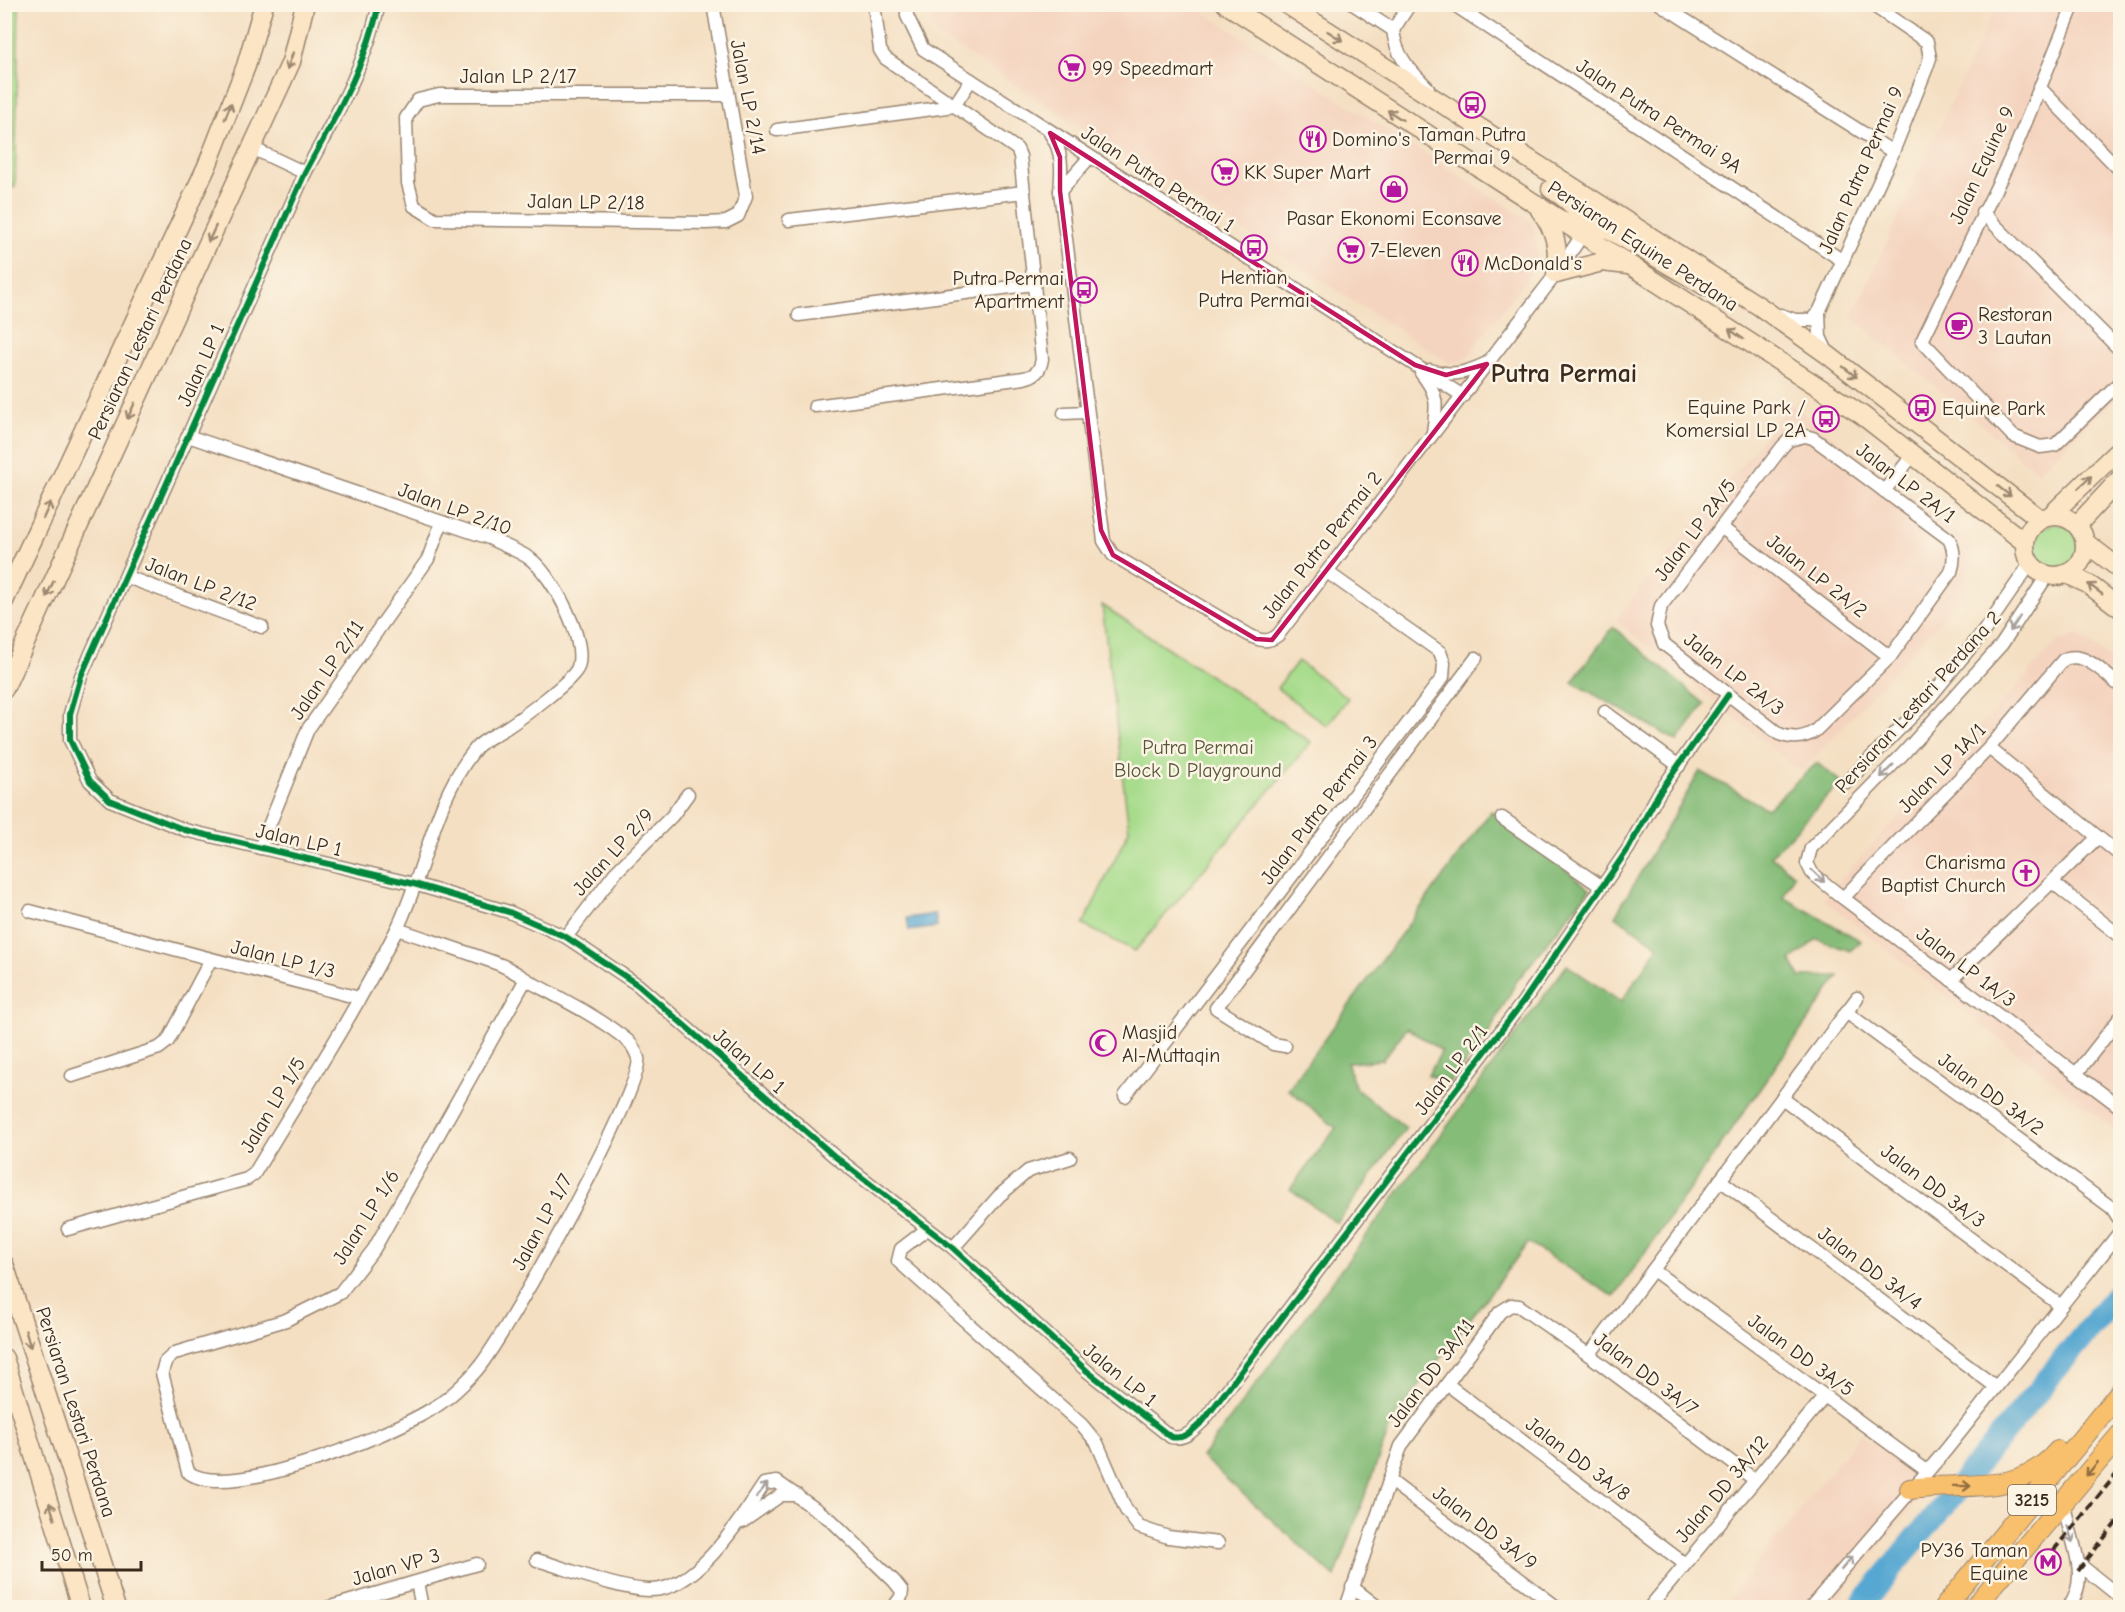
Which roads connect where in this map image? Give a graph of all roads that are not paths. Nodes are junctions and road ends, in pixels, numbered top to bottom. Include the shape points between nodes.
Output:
1 (264, 4) edge
2 (305, 4) edge
3 (379, 4) edge
4 (713, 4) edge
5 (874, 4) edge
6 (907, 4) edge
7 (1226, 4) edge
8 (1286, 4) edge
9 (1353, 4) edge
10 (1410, 4) edge
11 (1453, 4) edge
12 (1660, 4) edge
13 (1871, 4) edge
14 (2074, 4) edge
15 (1393, 30) junction
16 (971, 80) junction
17 (2039, 87) junction
18 (728, 95) junction
19 (954, 106) junction
20 (1445, 108) junction
21 (777, 130) dead end
22 (1480, 131) junction
23 (1050, 133) junction
24 (252, 148) junction
25 (1893, 152) junction
26 (1089, 158) junction
27 (207, 166) junction
28 (2121, 170) edge
29 (305, 173) junction
30 (237, 181) junction
31 (1060, 191) junction
32 (1024, 192) junction
33 (746, 196) joint
34 (1534, 201) junction
35 (414, 206) joint
36 (1983, 212) junction
37 (789, 220) dead end
38 (1583, 234) junction
39 (1843, 261) junction
40 (1633, 265) junction
41 (1556, 274) junction
42 (1034, 284) junction
43 (1751, 303) junction
44 (1820, 312) junction
45 (799, 315) dead end
46 (2121, 350) edge
47 (1828, 355) junction
48 (1487, 364) junction
49 (1415, 365) junction
50 (2121, 382) edge
51 (1462, 396) junction
52 (815, 406) dead end
53 (1087, 412) junction
54 (1064, 413) dead end
55 (1433, 434) junction
56 (188, 436) junction
57 (1783, 446) joint
58 (2121, 449) edge
59 (1913, 455) junction
60 (2121, 479) edge
61 (1884, 491) junction
62 (2045, 518) junction
63 (441, 524) junction
64 (2077, 525) junction
65 (1721, 527) junction
66 (2023, 541) junction
67 (2086, 543) junction
68 (2030, 564) junction
69 (2121, 569) edge
70 (1327, 572) junction
71 (2067, 574) junction
72 (2047, 576) junction
73 (127, 577) junction
74 (4, 601) edge
75 (2121, 608) edge
76 (262, 627) dead end
77 (1664, 644) joint
78 (1890, 657) junction
79 (1476, 658) dead end
80 (2121, 686) edge
81 (4, 689) edge
82 (1728, 695) junction
83 (1605, 712) dead end
84 (1779, 734) joint
85 (1989, 748) junction
86 (1679, 766) junction
87 (1847, 782) dead end
88 (688, 794) dead end
89 (1502, 818) dead end
90 (2098, 837) junction
91 (260, 848) junction
92 (1811, 848) joint
93 (2121, 855) edge
94 (2052, 882) junction
95 (414, 884) junction
96 (1602, 887) junction
97 (1843, 898) junction
98 (30, 911) dead end
99 (397, 929) junction
100 (2121, 936) edge
101 (566, 937) junction
102 (210, 961) junction
103 (526, 980) junction
104 (1951, 980) junction
105 (359, 998) junction
106 (1857, 998) dead end
107 (1846, 1012) junction
108 (2121, 1018) edge
109 (1285, 1046) dead end
110 (2076, 1074) junction
111 (72, 1076) dead end
112 (1125, 1096) dead end
113 (1782, 1098) junction
114 (2121, 1107) edge
115 (1070, 1158) dead end
116 (1720, 1180) junction
117 (2121, 1220) edge
118 (68, 1229) dead end
119 (927, 1229) junction
120 (2121, 1232) edge
121 (953, 1248) junction
122 (4, 1264) edge
123 (1653, 1270) junction
124 (1511, 1305) joint
125 (2061, 1306) junction
126 (1589, 1355) junction
127 (4, 1358) edge
128 (2121, 1376) edge
129 (1447, 1384) junction
130 (1996, 1387) junction
131 (2121, 1392) edge
132 (1825, 1396) junction
133 (2121, 1435) edge
134 (1171, 1437) joint
135 (1930, 1478) junction
136 (198, 1479) joint
137 (1389, 1480) junction
138 (1755, 1480) junction
139 (1910, 1489) joint
140 (798, 1496) junction
141 (2064, 1503) junction
142 (737, 1526) junction
143 (1218, 1544) dead end
144 (537, 1560) dead end
145 (477, 1564) dead end
146 (1685, 1564) junction
147 (2079, 1564) junction
148 (417, 1582) junction
149 (1352, 1587) junction
150 (2121, 1597) edge
151 (81, 1608) edge
152 (116, 1608) edge
153 (327, 1608) edge
154 (422, 1608) edge
155 (893, 1608) edge
156 (1346, 1608) edge
157 (1379, 1608) edge
158 (1558, 1608) edge
159 (1650, 1608) edge
160 (1810, 1608) edge
161 (1944, 1608) edge
162 (1974, 1608) edge
163 (2068, 1608) edge

27 -> 1 street, Persiaran Lestari Perdana via 246,66
2 -> 24 street, Persiaran Lestari Perdana via 291,62
3 - 29 street, Jalan LP 1 via 373,32 345,98
4 - 18 street, Jalan LP 2/14
5 - 19 street via 880,50 885,58
6 - 16 street, Jalan Putra Permai 1 via 907,16 923,48
34 -> 7 street, Persiaran Equine Perdana via 1417,130
8 -> 20 street, Persiaran Equine Perdana
9 - 15 street
10 - 15 street
11 - 39 street, Jalan Putra Permai 9A
12 - 25 street
13 - 25 street, Jalan Putra Permai 9 via 1916,33 1930,49 1930,58
14 - 17 street, Jalan Equine 9
15 - 20 street via 1402,62
16 - 19 street
16 - 23 street, Jalan Putra Permai 1
17 - 28 street
17 - 36 street, Jalan Equine 9 via 2014,151
18 - 33 street, Jalan LP 2/14
18 - 35 street, Jalan LP 2/17 via 440,95 418,100 406,118 408,183
19 - 21 street
19 - 32 street via 1017,149
20 - 22 street, Persiaran Equine Perdana
22 - 38 street via 1512,163 1575,206 1583,219
22 - 43 street, Persiaran Equine Perdana
23 - 26 street, Jalan Putra Permai 1
23 - 31 street, Jalan Putra Permai 2 via 1058,145
24 - 29 street
24 - 30 street, Persiaran Lestari Perdana
25 - 39 street, Jalan Putra Permai 9
26 - 31 street
26 - 49 street, Jalan Putra Permai 1
27 - 30 street
74 -> 27 street, Persiaran Lestari Perdana
29 - 56 street, Jalan LP 1
30 -> 81 street, Persiaran Lestari Perdana
31 - 53 street, Jalan Putra Permai 2
32 - 37 street
32 - 42 street
33 - 35 street, Jalan LP 2/18 via 738,216 726,222 706,223 435,219
34 - 38 street, Persiaran Equine Perdana
34 - 41 street via 1552,226 1558,251
36 - 46 street
36 - 50 street, Jalan Equine 9 via 1922,341 2013,436 2040,447 2055,444
38 - 40 street, Persiaran Equine Perdana
38 - 41 street, Jalan Putra Permai 2
38 - 43 street via 1592,228 1608,229 1695,281
39 - 44 street, Jalan Putra Permai 9
40 - 41 street via 1602,262
59 -> 40 street, Persiaran Equine Perdana via 1862,415
41 - 48 street, Jalan Putra Permai 2
42 - 45 street
42 - 52 street via 1042,359 1034,376
43 - 44 street via 1795,320 1811,320
43 - 47 street, Persiaran Equine Perdana
44 - 47 street via 1820,337
47 -> 62 street, Persiaran Equine Perdana
48 - 49 street, Jalan Putra Permai 1 via 1446,375
48 - 51 street, Jalan Putra Permai 2
49 - 51 street, Jalan Putra Permai 1
49 - 55 street, Jalan Putra Permai 1 via 1433,387 1437,404
51 - 55 street, Jalan Putra Permai 2
53 - 54 street
53 - 70 street, Jalan Putra Permai 2 via 1101,530 1113,555 1263,641 1278,635
55 - 70 street, Jalan Putra Permai 2
56 - 63 street, Jalan LP 2/10
56 - 73 street, Jalan LP 1
57 - 61 street, Jalan LP 2A/1 via 1797,437 1813,438
57 - 65 street, Jalan LP 2A/5
62 -> 58 street
59 - 61 street
59 - 66 street, Persiaran Equine Perdana
60 - 64 street
61 - 78 street, Jalan LP 2A/1 via 1949,539 1954,555 1951,572
62 - 64 street via 2069,519
62 - 66 street via 2029,528
63 - 91 street, Jalan LP 2/11 via 428,559 308,729
63 - 95 street, Jalan LP 2/10 via 489,538 530,559 549,579 562,602 577,641 579,666 572,677 518,720 478,746 439,813
64 - 67 street
65 - 77 street, Jalan LP 2A/5 via 1661,606 1657,626
65 - 78 street, Jalan LP 2A/2
66 - 68 street
67 - 69 street
67 - 71 street via 2082,562
68 - 72 street
68 - 87 street, Persiaran Lestari Perdana 2 via 1984,631 1927,701
70 - 112 street, Jalan Putra Permai 3 via 1440,652 1443,677
71 - 72 street
75 -> 71 street
72 -> 92 street, Persiaran Lestari Perdana 2 via 2002,644
73 - 76 street, Jalan LP 2/12
73 - 91 street, Jalan LP 1 via 81,676 70,714 70,740 79,761 90,781 110,800 185,830
77 - 82 street, Jalan LP 2A/3
78 - 84 street, Jalan LP 2A/1 via 1815,731 1799,738
79 - 109 street via 1216,1008 1273,1044
80 - 85 street, Jalan LP 1A/1 via 2083,658 2071,656 2063,660
82 - 84 street, Jalan LP 2A/3
82 - 86 street, Jalan LP 2/1
83 - 86 street
85 - 90 street
85 - 97 street, Jalan LP 1A/1
86 - 96 street, Jalan LP 2/1
88 - 101 street, Jalan LP 2/9 via 672,816 615,873
89 - 96 street
90 - 93 street
90 - 94 street
91 - 95 street, Jalan LP 1
92 -> 97 street, Jalan LP 1A/3 via 1807,863 1812,873
94 - 100 street
94 - 104 street
95 - 99 street, Jalan LP 1/5
95 - 101 street, Jalan LP 1 via 509,912
96 - 134 street, Jalan LP 2/1 via 1518,1010 1254,1357 1204,1420 1188,1435
97 - 104 street, Jalan LP 1A/3
98 - 102 street
99 - 103 street, Jalan LP 1/7 via 503,966
99 - 105 street, Jalan LP 1/5
101 - 119 street, Jalan LP 1 via 638,985 832,1155
102 - 105 street, Jalan LP 1/3
102 - 111 street, Jalan LP 1/3 via 168,1041 159,1048
103 - 136 street, Jalan LP 1/6 via 374,1249 340,1293 286,1320 175,1353 165,1362 162,1373 188,1472
103 - 136 street, Jalan LP 1/7 via 578,1007 630,1043 639,1060 634,1085 510,1322 476,1371 432,1410 284,1471 213,1482
104 - 110 street, Jalan LP 1A/3
105 - 118 street, Jalan LP 1/5 via 254,1174
106 - 107 street
107 - 113 street
107 - 117 street, Jalan DD 3A/2 via 2112,1208
108 - 110 street
110 - 114 street, Jalan LP 1A/3
113 - 116 street
113 - 125 street, Jalan DD 3A/3
115 - 121 street via 1028,1171 999,1196
116 - 123 street
116 - 130 street, Jalan DD 3A/4
119 - 121 street, Jalan LP 1
119 - 143 street via 901,1249 898,1261 1082,1425 1097,1443 1126,1510 1138,1527 1168,1537
120 - 125 street
121 - 134 street, Jalan LP 1 via 1087,1371
122 -> 152 street, Persiaran Lestari Perdana
123 - 126 street
123 - 132 street, Jalan DD 3A/5
124 - 126 street, Jalan DD 3A/7 via 1522,1308
124 - 129 street, Jalan DD 3A/11 via 1500,1312
125 - 130 street
126 - 138 street, Jalan DD 3A/7
151 -> 127 street
135 -> 128 main road via 1990,1487 2044,1467
129 - 137 street, Jalan DD 3A/11 via 1401,1446
129 - 146 street, Jalan DD 3A/8
130 - 135 street via 1946,1450
131 - 161 main road, 3215
132 - 135 street, Jalan DD 3A/5
132 - 138 street, Jalan DD 3A/12
133 -> 141 main road, 3215
135 - 139 main road
137 - 149 street, Jalan DD 3A/11
137 - 158 street, Jalan DD 3A/9
138 - 146 street, Jalan DD 3A/12
160 -> 139 street
140 - 142 street via 781,1495
142 -> 140 street via 764,1484 777,1482
140 - 155 street via 831,1520 899,1587 901,1597
141 -> 147 street
141 - 162 main road, 3215
142 - 144 street via 702,1564 664,1589 636,1588
145 - 148 street, Jalan VP 3
146 - 159 street, Jalan DD 3A/12
147 - 150 street
147 - 163 street via 2078,1590
148 - 153 street, Jalan VP 3
148 - 154 street
149 - 156 street, Jalan DD 3A/11
149 - 157 street

